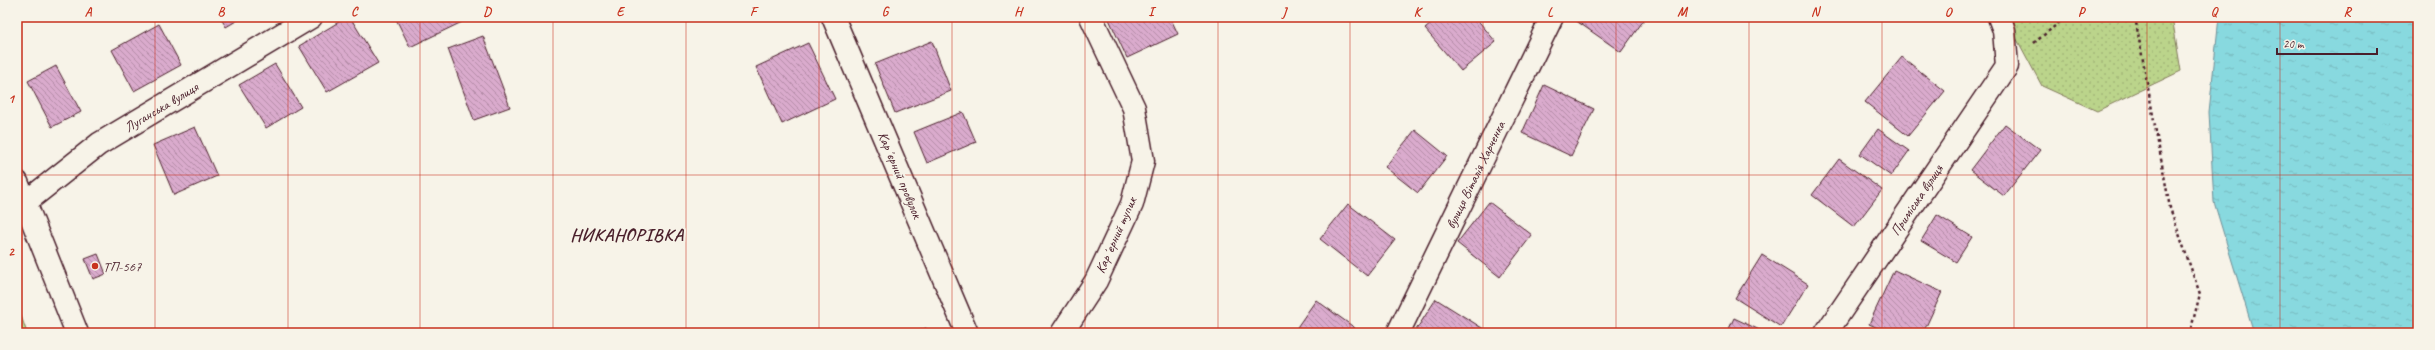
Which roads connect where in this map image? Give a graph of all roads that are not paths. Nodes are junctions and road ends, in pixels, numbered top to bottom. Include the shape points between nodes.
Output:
1 (311, 17) edge
2 (833, 17) edge
3 (1091, 17) edge
4 (1552, 17) edge
5 (1999, 17) edge
6 (17, 182) edge
7 (22, 203) edge
8 (77, 333) edge
9 (967, 333) edge
10 (1062, 333) edge
11 (1398, 333) edge
12 (1826, 333) edge

1 - 7 street, Луганська вулиця via 99,144
2 - 9 street, Карʼєрний провулок
3 - 10 street, Карʼєрний тупик via 1134,108 1143,161 1132,204 1102,267
4 - 11 street, вулиця Віталія Харченка
5 - 12 street, Приміська вулиця via 2004,30 2007,66
6 - 7 street
7 - 8 street

